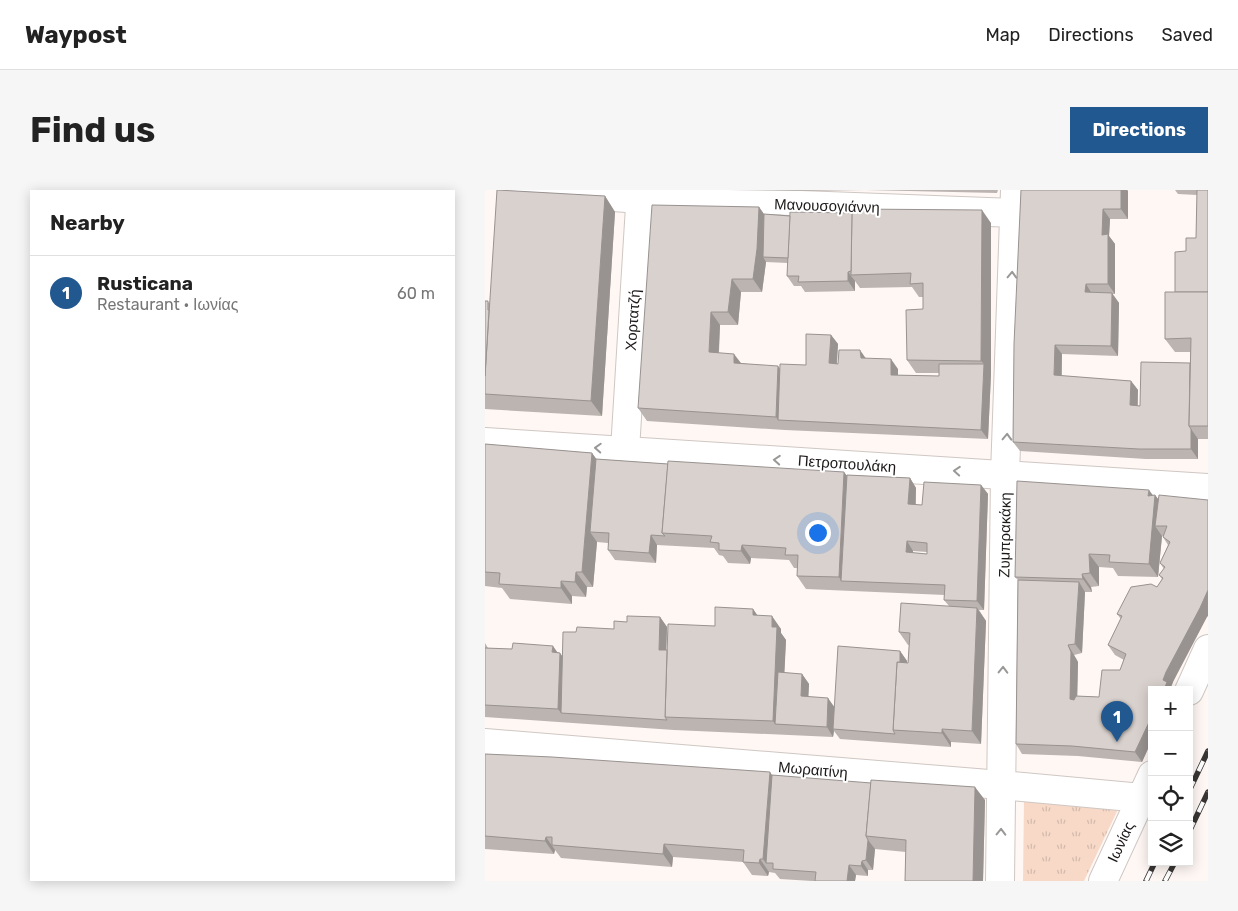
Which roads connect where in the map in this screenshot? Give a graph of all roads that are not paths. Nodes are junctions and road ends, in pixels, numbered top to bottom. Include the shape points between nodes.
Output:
1 (520, 190) edge
2 (640, 194) edge
3 (1015, 201) edge
4 (485, 442) edge
5 (625, 450) junction
6 (1005, 474) junction
7 (1208, 488) edge
8 (1208, 649) edge
9 (1191, 686) edge
10 (485, 744) edge
11 (1001, 785) junction
12 (1147, 786) edge
13 (1000, 881) edge
14 (1103, 881) edge

1 - 2 street, Μανουσογιάννη
2 - 3 street, Μανουσογιάννη
2 - 5 street, Χορτατζή
6 -> 3 street, Ζυμπρακάκη
5 -> 4 street, Πετροπουλάκη
6 -> 5 street, Πετροπουλάκη
6 - 7 street, Πετροπουλάκη
11 -> 6 street, Ζυμπρακάκη
8 - 9 street
10 - 11 street, Μωραιτίνη
11 - 12 street, Μωραιτίνη
13 -> 11 street, Ζυμπρακάκη
12 - 14 street, Ιωνίας

